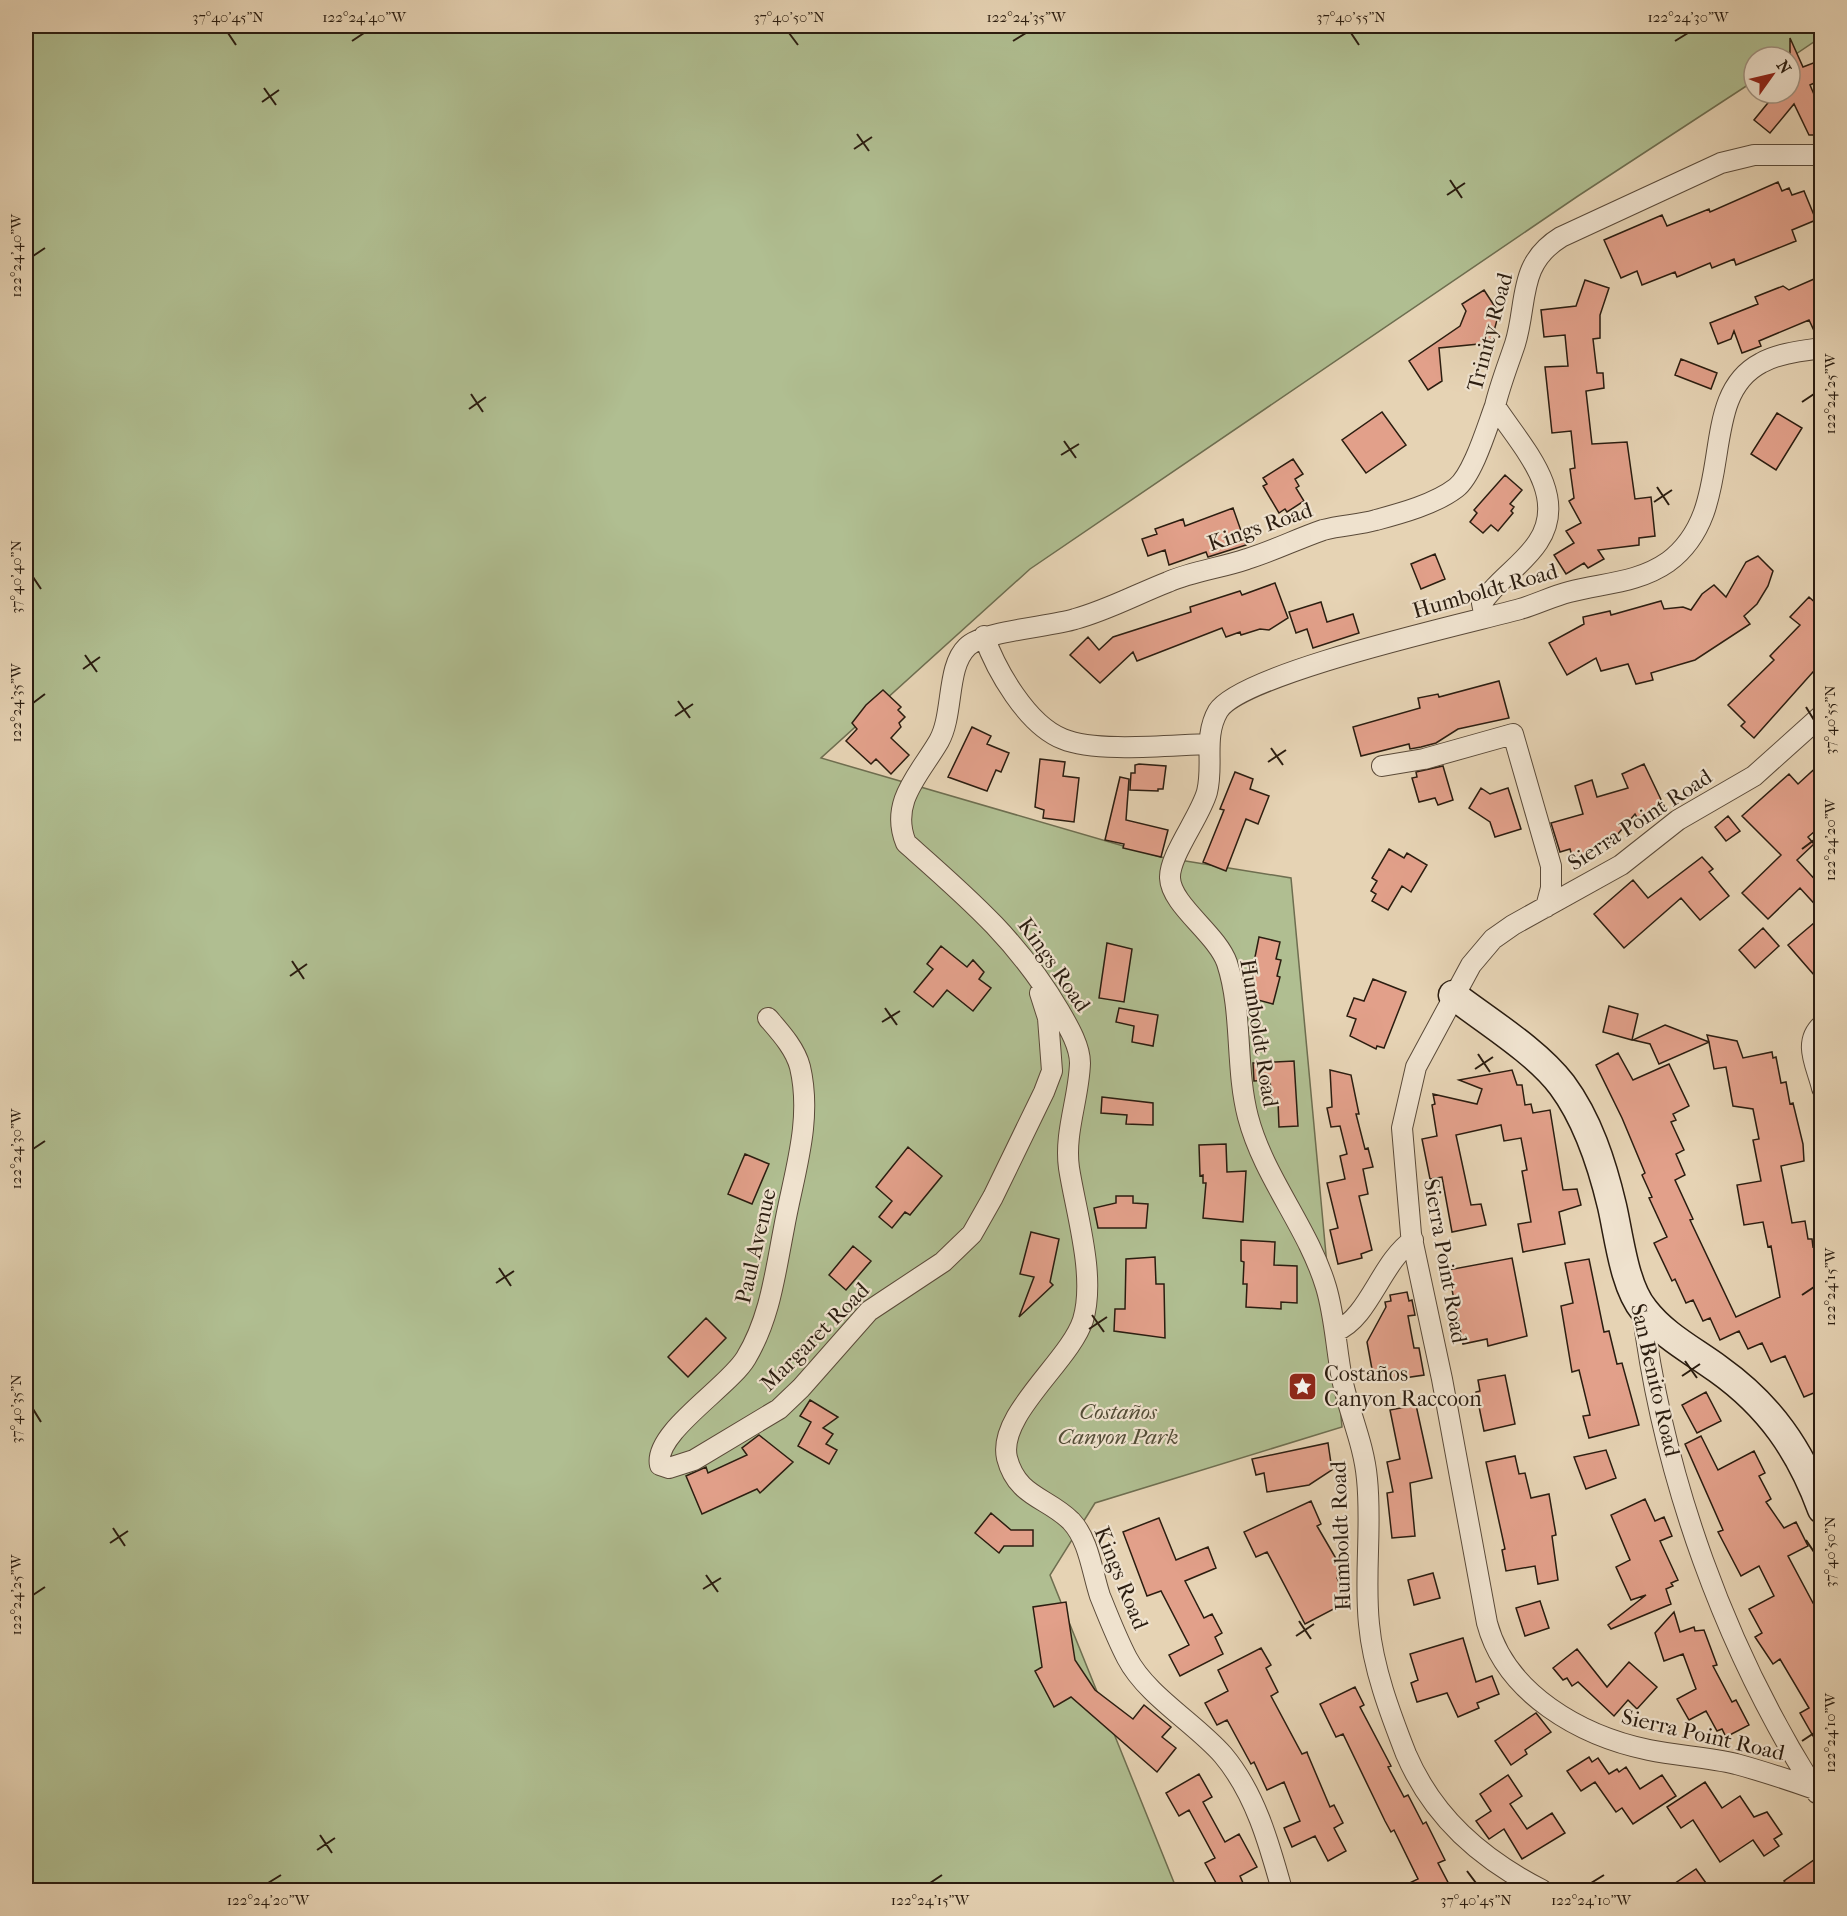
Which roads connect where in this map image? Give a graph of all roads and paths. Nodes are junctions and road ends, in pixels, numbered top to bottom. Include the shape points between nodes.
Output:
1 (1821, 155) edge
2 (1821, 348) edge
3 (1495, 406) junction
4 (1485, 618) junction
5 (984, 636) junction
6 (1821, 715) edge
7 (1209, 744) junction
8 (1382, 766) dead end
9 (1551, 866) junction
10 (1590, 882) junction
11 (1546, 907) junction
12 (1034, 970) junction
13 (1453, 995) junction
14 (768, 1018) dead end
15 (1817, 1031) edge
16 (1821, 1088) edge
17 (1413, 1240) junction
18 (1642, 1308) junction
19 (1336, 1331) junction
20 (659, 1458) joint
21 (1821, 1509) edge
22 (1818, 1794) edge
23 (1282, 1890) edge
24 (1542, 1890) edge

1 - 3 street, Trinity Road via 1754,154 1721,163 1551,243 1535,260 1529,274 1515,342
2 - 4 street, Humboldt Road via 1772,358 1748,371 1739,382 1724,410 1705,515 1690,540 1672,558 1651,572 1624,582 1572,591
3 - 4 street, Trinity Road via 1543,478 1549,508 1538,542 1482,603
3 - 5 street, Kings Road via 1472,464 1458,487 1438,499 1375,521 1336,526 1248,559 1170,581 1074,620
4 - 7 street, Humboldt Road via 1354,652 1248,689 1221,707
5 - 7 street via 997,668 1016,696 1044,728 1062,739 1089,745
5 - 12 street, Kings Road via 966,647 956,663 950,715 940,740 908,786 900,827 906,843 985,912
6 - 10 street, Sierra Point Road via 1754,776 1678,820 1621,865
7 - 19 street, Humboldt Road via 1207,793 1173,863 1170,880 1180,900 1225,957 1234,997 1248,1119 1270,1173 1320,1268
8 - 9 street via 1424,759 1513,734
9 - 10 street via 1569,879
9 - 11 street
10 - 11 street, Sierra Point Road
11 - 13 street, Sierra Point Road via 1485,946
12 - 20 street, Margaret Road via 1048,1018 1052,1071 972,1234 943,1262 869,1311 778,1409 694,1460 669,1468 660,1465
12 - 23 street, Kings Road via 1070,1029 1080,1061 1067,1153 1090,1280 1082,1322 1007,1431 1006,1454 1024,1491 1071,1522 1084,1542 1100,1595 1139,1675 1223,1756 1250,1794
13 - 17 street, Sierra Point Road via 1416,1067 1406,1106 1402,1141
13 - 18 street, San Benito Road via 1540,1063 1578,1109 1603,1171 1626,1263
14 - 20 street, Paul Avenue via 800,1066 803,1107 803,1134 773,1293 745,1361 668,1438
15 - 16 street via 1812,1054
17 - 19 street via 1392,1258 1350,1323
17 - 22 street, Sierra Point Road via 1487,1623 1495,1649 1507,1668 1546,1704 1595,1733 1649,1750 1735,1764
18 - 21 street via 1667,1335 1731,1379 1771,1417 1803,1462
18 - 22 street, San Benito Road via 1652,1382 1705,1564 1768,1708
19 - 24 street, Humboldt Road via 1342,1381 1364,1454 1370,1636 1405,1751 1428,1797 1444,1818 1517,1877

